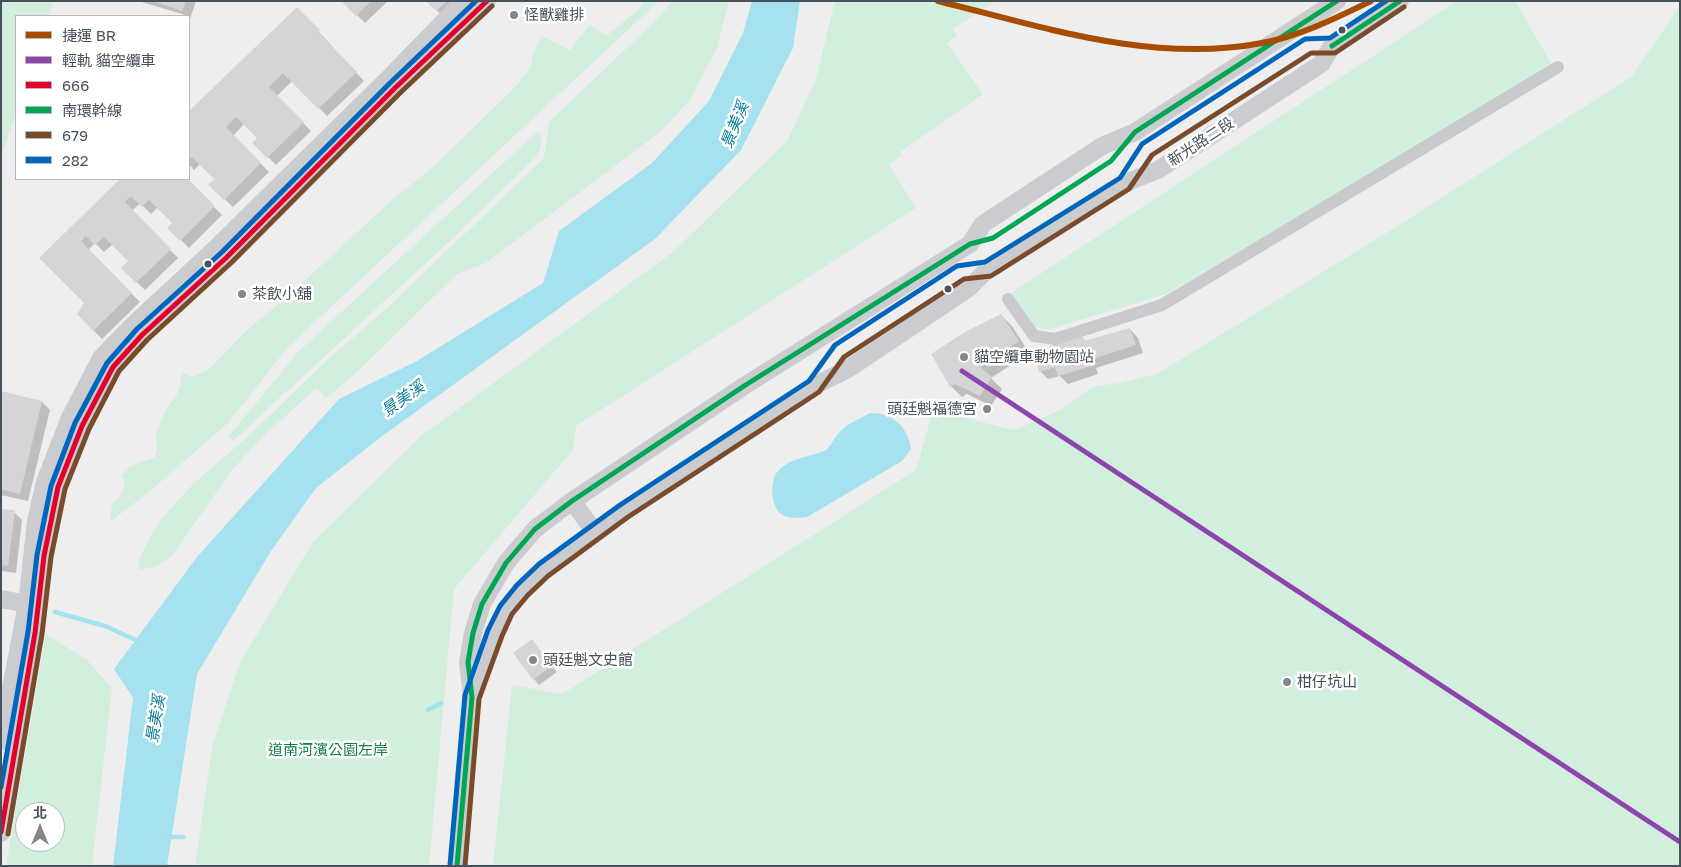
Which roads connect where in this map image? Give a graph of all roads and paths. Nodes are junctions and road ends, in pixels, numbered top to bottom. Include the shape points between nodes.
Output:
1 (464, 1) edge
2 (488, 1) edge
3 (1337, 1) edge
4 (1400, 1) edge
5 (1558, 67) dead end
6 (1008, 299) dead end
7 (572, 501) junction
8 (595, 532) junction
9 (1, 599) edge
10 (33, 605) junction
11 (472, 697) junction
12 (1, 741) edge
13 (4, 803) edge
14 (1, 833) edge
15 (457, 866) edge

1 - 10 street via 218,247 101,358 69,420 45,482 36,521
2 - 10 street via 227,257 142,335 113,367 82,426 58,487
3 - 7 street, 新光路二段 via 1134,132 1102,146 983,224 970,244 744,386
4 - 8 street, 新光路二段 via 1332,46 1321,64 1158,170 1125,183 988,269 969,288 856,364 814,386
5 - 6 street via 1162,305 1055,339 1034,336
7 - 8 street
7 - 11 street, 新光路二段 via 535,529 506,563 482,604 468,662
8 - 11 street, 新光路二段 via 543,570 506,610
9 - 10 street
10 - 12 street
10 - 13 street
11 - 15 street, 新光路二段
13 - 14 street

